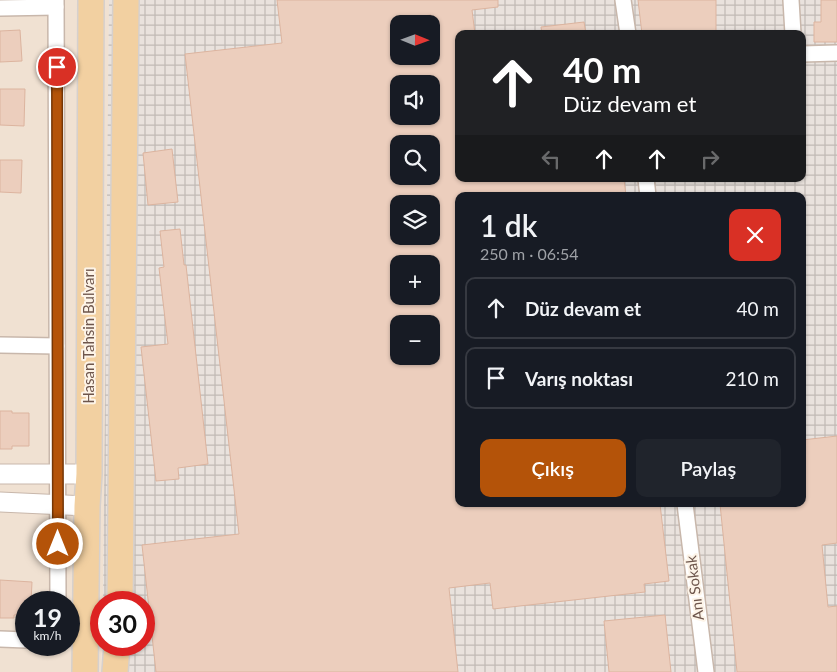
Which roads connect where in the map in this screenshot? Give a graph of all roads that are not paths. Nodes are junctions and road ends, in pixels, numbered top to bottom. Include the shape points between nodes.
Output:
1 (91, 0) edge
2 (126, 0) edge
3 (624, 0) edge
4 (791, 0) edge
5 (56, 4) edge
6 (0, 8) edge
7 (628, 30) edge
8 (792, 30) edge
9 (837, 53) edge
10 (806, 54) edge
11 (0, 345) edge
12 (57, 346) junction
13 (0, 474) edge
14 (58, 474) junction
15 (89, 474) junction
16 (0, 502) edge
17 (57, 505) junction
18 (87, 506) junction
19 (685, 507) edge
20 (58, 591) edge
21 (107, 591) edge
22 (120, 591) edge
23 (0, 639) edge
24 (15, 640) edge
25 (116, 656) edge
26 (85, 672) edge
27 (115, 672) edge
28 (706, 672) edge

1 - 15 main road, Hasan Tahsin Bulvarı
2 - 22 main road
3 - 7 street
4 - 8 street
5 - 6 street
5 - 12 street
9 - 10 street
11 - 12 street
12 - 14 street
13 - 14 street
14 - 15 street
14 - 17 street
15 - 18 main road, Hasan Tahsin Bulvarı
15 - 21 main road via 98,476 106,487
16 - 17 street
17 - 18 street
17 - 20 street
18 - 26 main road, Hasan Tahsin Bulvarı
19 - 28 street, Anı Sokak
23 - 24 street
25 - 27 main road

